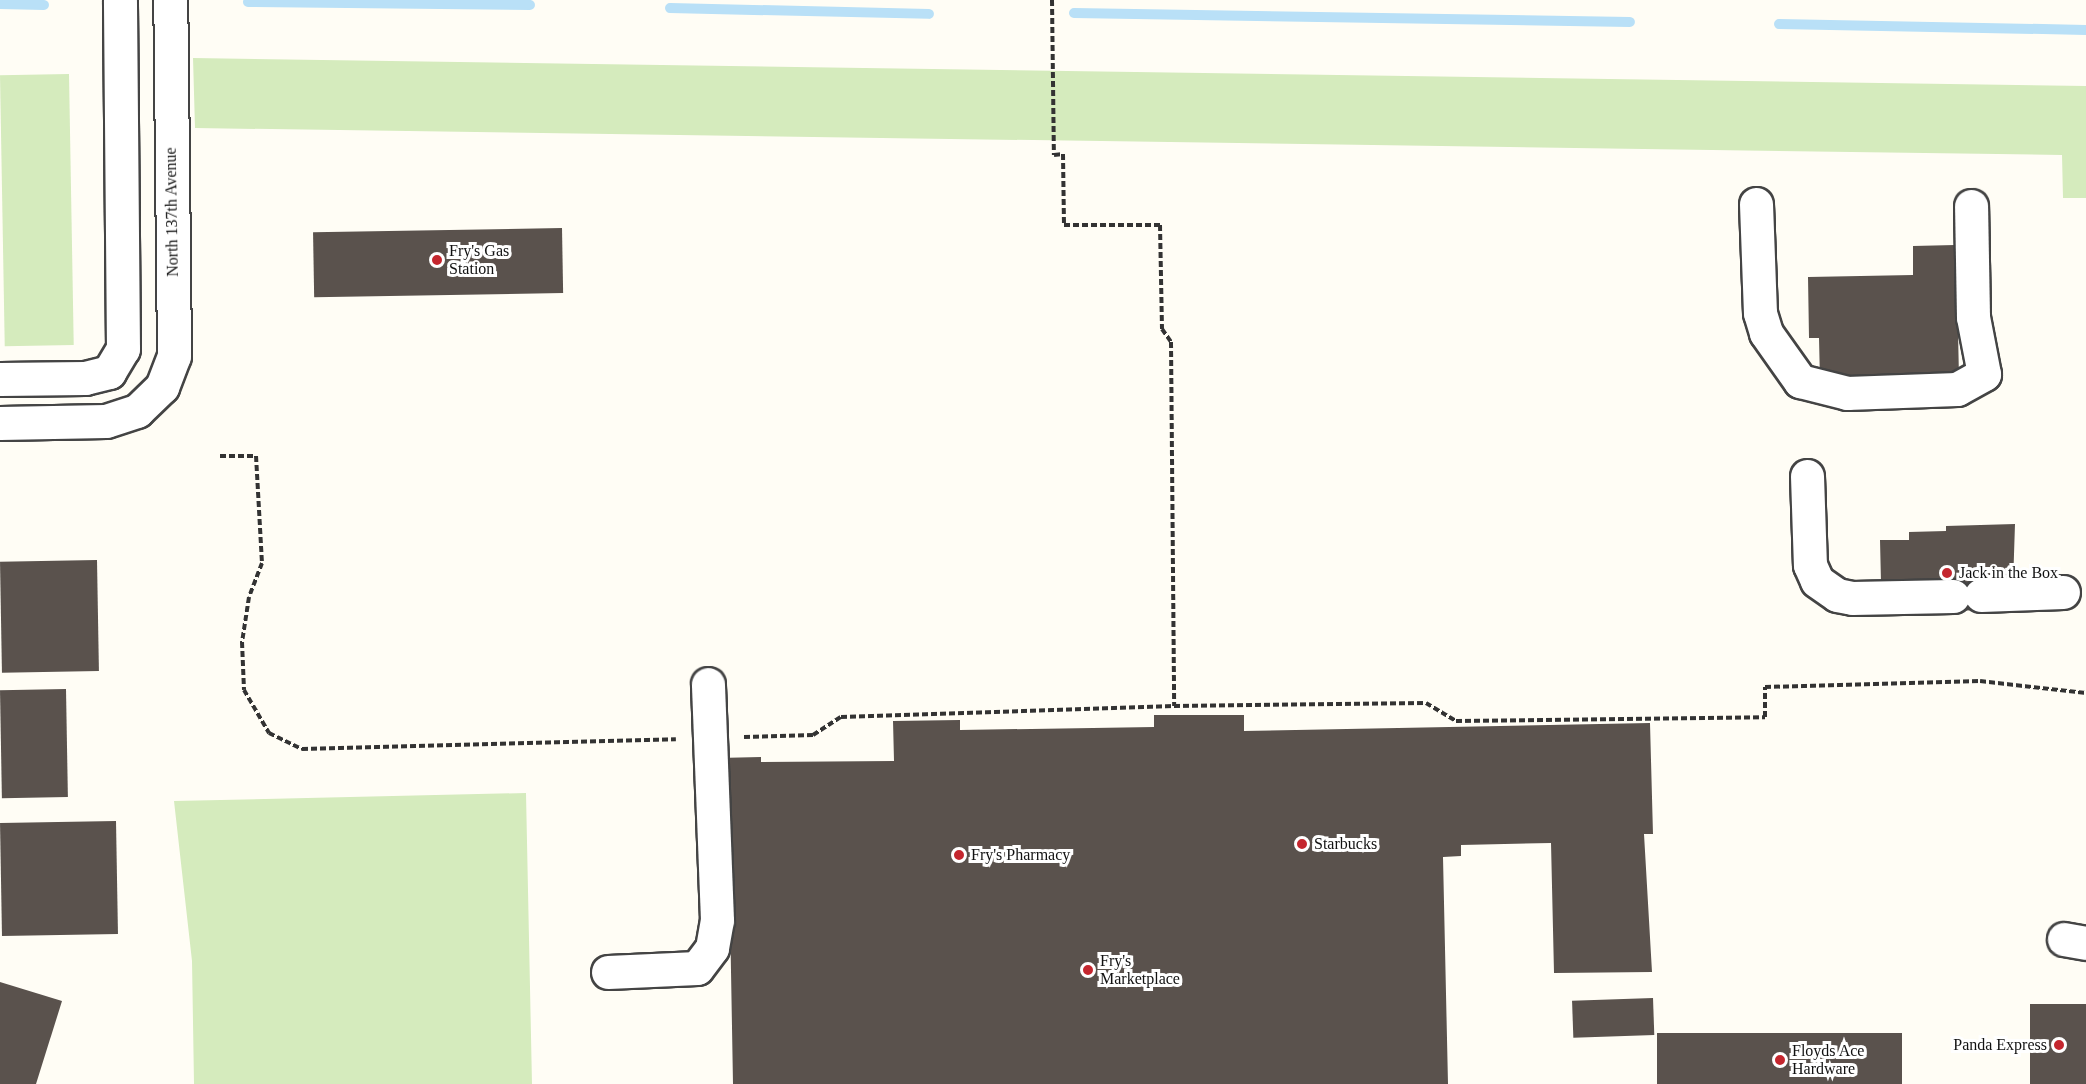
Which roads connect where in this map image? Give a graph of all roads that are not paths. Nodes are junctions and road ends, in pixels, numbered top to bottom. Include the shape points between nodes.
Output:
1 (120, 0) edge
2 (170, 0) edge
3 (1756, 204) dead end
4 (1971, 206) dead end
5 (109, 372) junction
6 (0, 379) edge
7 (137, 411) junction
8 (0, 423) edge
9 (1807, 476) dead end
10 (2063, 592) dead end
11 (708, 684) dead end
12 (608, 972) dead end

1 - 5 street via 123,349
2 - 7 street, North 137th Avenue via 174,356 162,387
3 - 4 street via 1760,313 1766,333 1800,381 1847,393 1957,389 1984,374 1973,317
5 - 6 street via 85,378
5 - 7 street
7 - 8 street via 106,421
9 - 10 street via 1810,565 1817,581 1837,595 1852,598
11 - 12 street via 717,920 712,948 697,968

